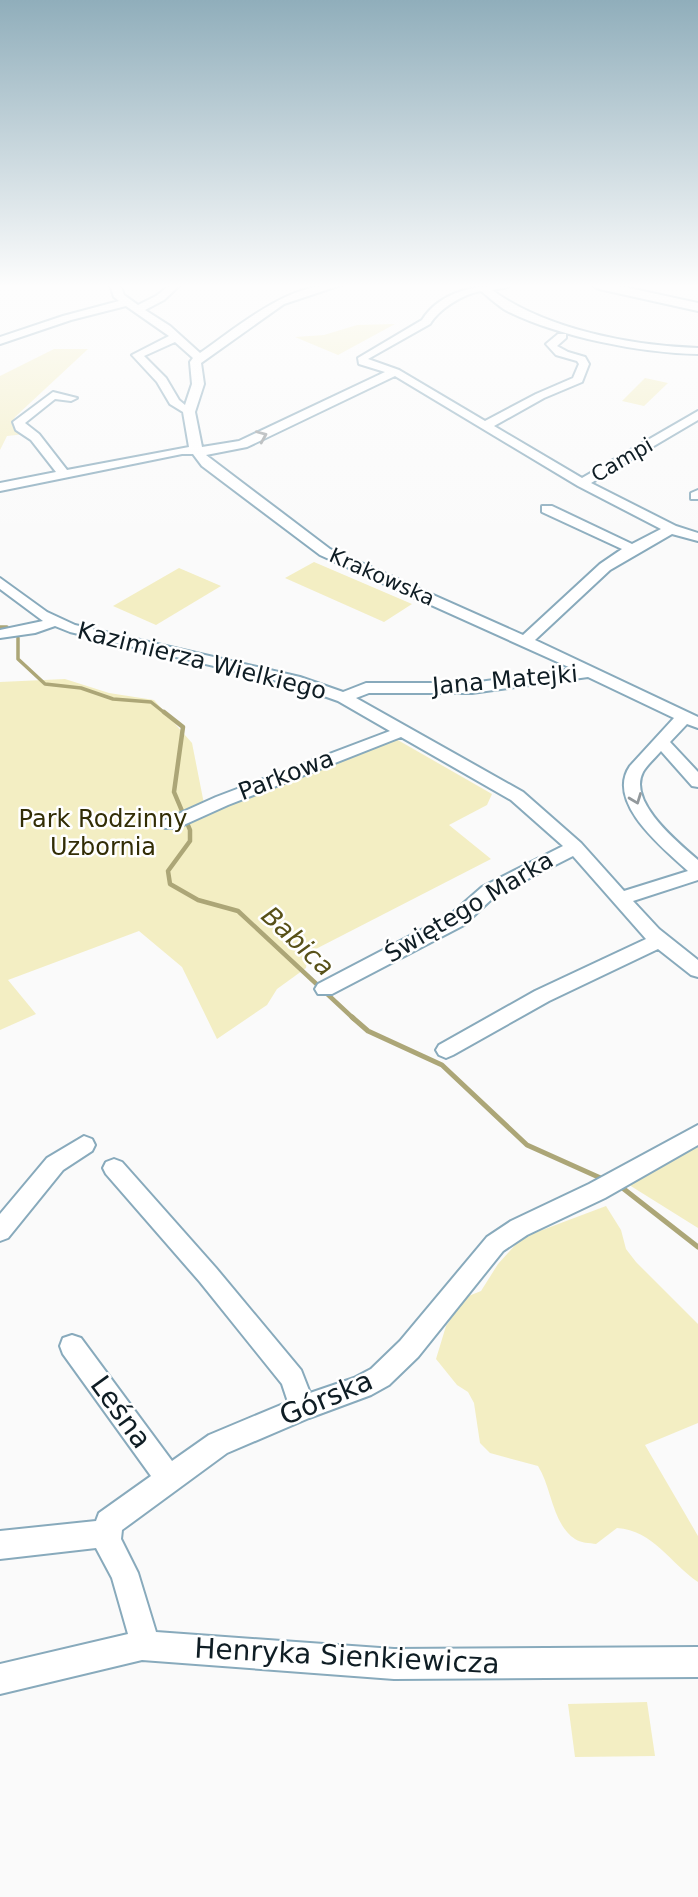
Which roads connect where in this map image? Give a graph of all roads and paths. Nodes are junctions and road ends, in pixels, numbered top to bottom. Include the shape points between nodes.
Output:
1 (156, 374) edge
2 (197, 374) edge
3 (392, 374) edge
4 (398, 374) edge
5 (580, 374) edge
6 (72, 398) dead end
7 (190, 409) junction
8 (698, 415) edge
9 (484, 426) junction
10 (196, 450) junction
11 (64, 474) junction
12 (582, 483) junction
13 (0, 487) edge
14 (547, 509) dead end
15 (671, 529) junction
16 (698, 537) edge
17 (632, 549) junction
18 (0, 582) edge
19 (53, 622) junction
20 (0, 634) edge
21 (525, 641) junction
22 (587, 672) junction
23 (344, 698) junction
24 (691, 720) edge
25 (403, 731) junction
26 (662, 743) junction
27 (698, 782) edge
28 (180, 820) dead end
29 (575, 847) junction
30 (698, 872) edge
31 (620, 899) junction
32 (660, 940) junction
33 (698, 970) edge
34 (326, 989) dead end
35 (446, 1050) dead end
36 (698, 1135) edge
37 (84, 1145) dead end
38 (114, 1168) dead end
39 (0, 1231) edge
40 (72, 1346) dead end
41 (303, 1408) junction
42 (169, 1479) junction
43 (108, 1533) junction
44 (0, 1545) edge
45 (142, 1645) junction
46 (698, 1662) edge
47 (0, 1679) edge

1 - 7 street via 174,402
2 - 7 street
10 -> 3 street via 243,444
4 - 9 street
5 - 9 street via 578,380
6 - 11 street via 53,395 19,422
7 - 10 street
8 - 12 street, Campi
9 - 12 street
10 - 11 street
10 - 21 street, Krakowska via 206,463 324,552
11 - 13 street
12 - 15 street
14 - 17 street
15 - 16 street
15 - 17 street
17 - 21 street via 605,567
18 - 19 street, Kazimierza Wielkiego
19 - 20 street
19 - 23 street, Kazimierza Wielkiego via 295,680
21 - 22 street, Krakowska
22 - 23 street, Jana Matejki via 472,688 366,688
22 - 24 street, Jana Matejki
23 - 25 street, Kazimierza Wielkiego
24 - 26 street
25 - 28 street, Parkowa
25 - 29 street, Kazimierza Wielkiego via 510,792
26 - 27 street
26 -> 30 street via 633,775 633,797 657,831
29 - 31 street, Kazimierza Wielkiego
29 - 34 street, Świętego Marka via 489,891 457,920
30 - 31 street
31 - 32 street, Kazimierza Wielkiego
32 - 33 street, Kazimierza Wielkiego
32 - 35 street via 542,996
36 - 41 street, Górska via 495,1244 409,1349 380,1377
37 - 39 street via 55,1164
38 - 41 street via 292,1378
40 - 42 street, Leśna
41 - 42 street, Górska via 218,1444
42 - 43 street, Górska via 109,1523
43 - 44 street
43 - 45 street via 107,1541 124,1573 142,1628
45 - 46 street, Henryka Sienkiewicza via 394,1664
45 - 47 street, Henryka Sienkiewicza

